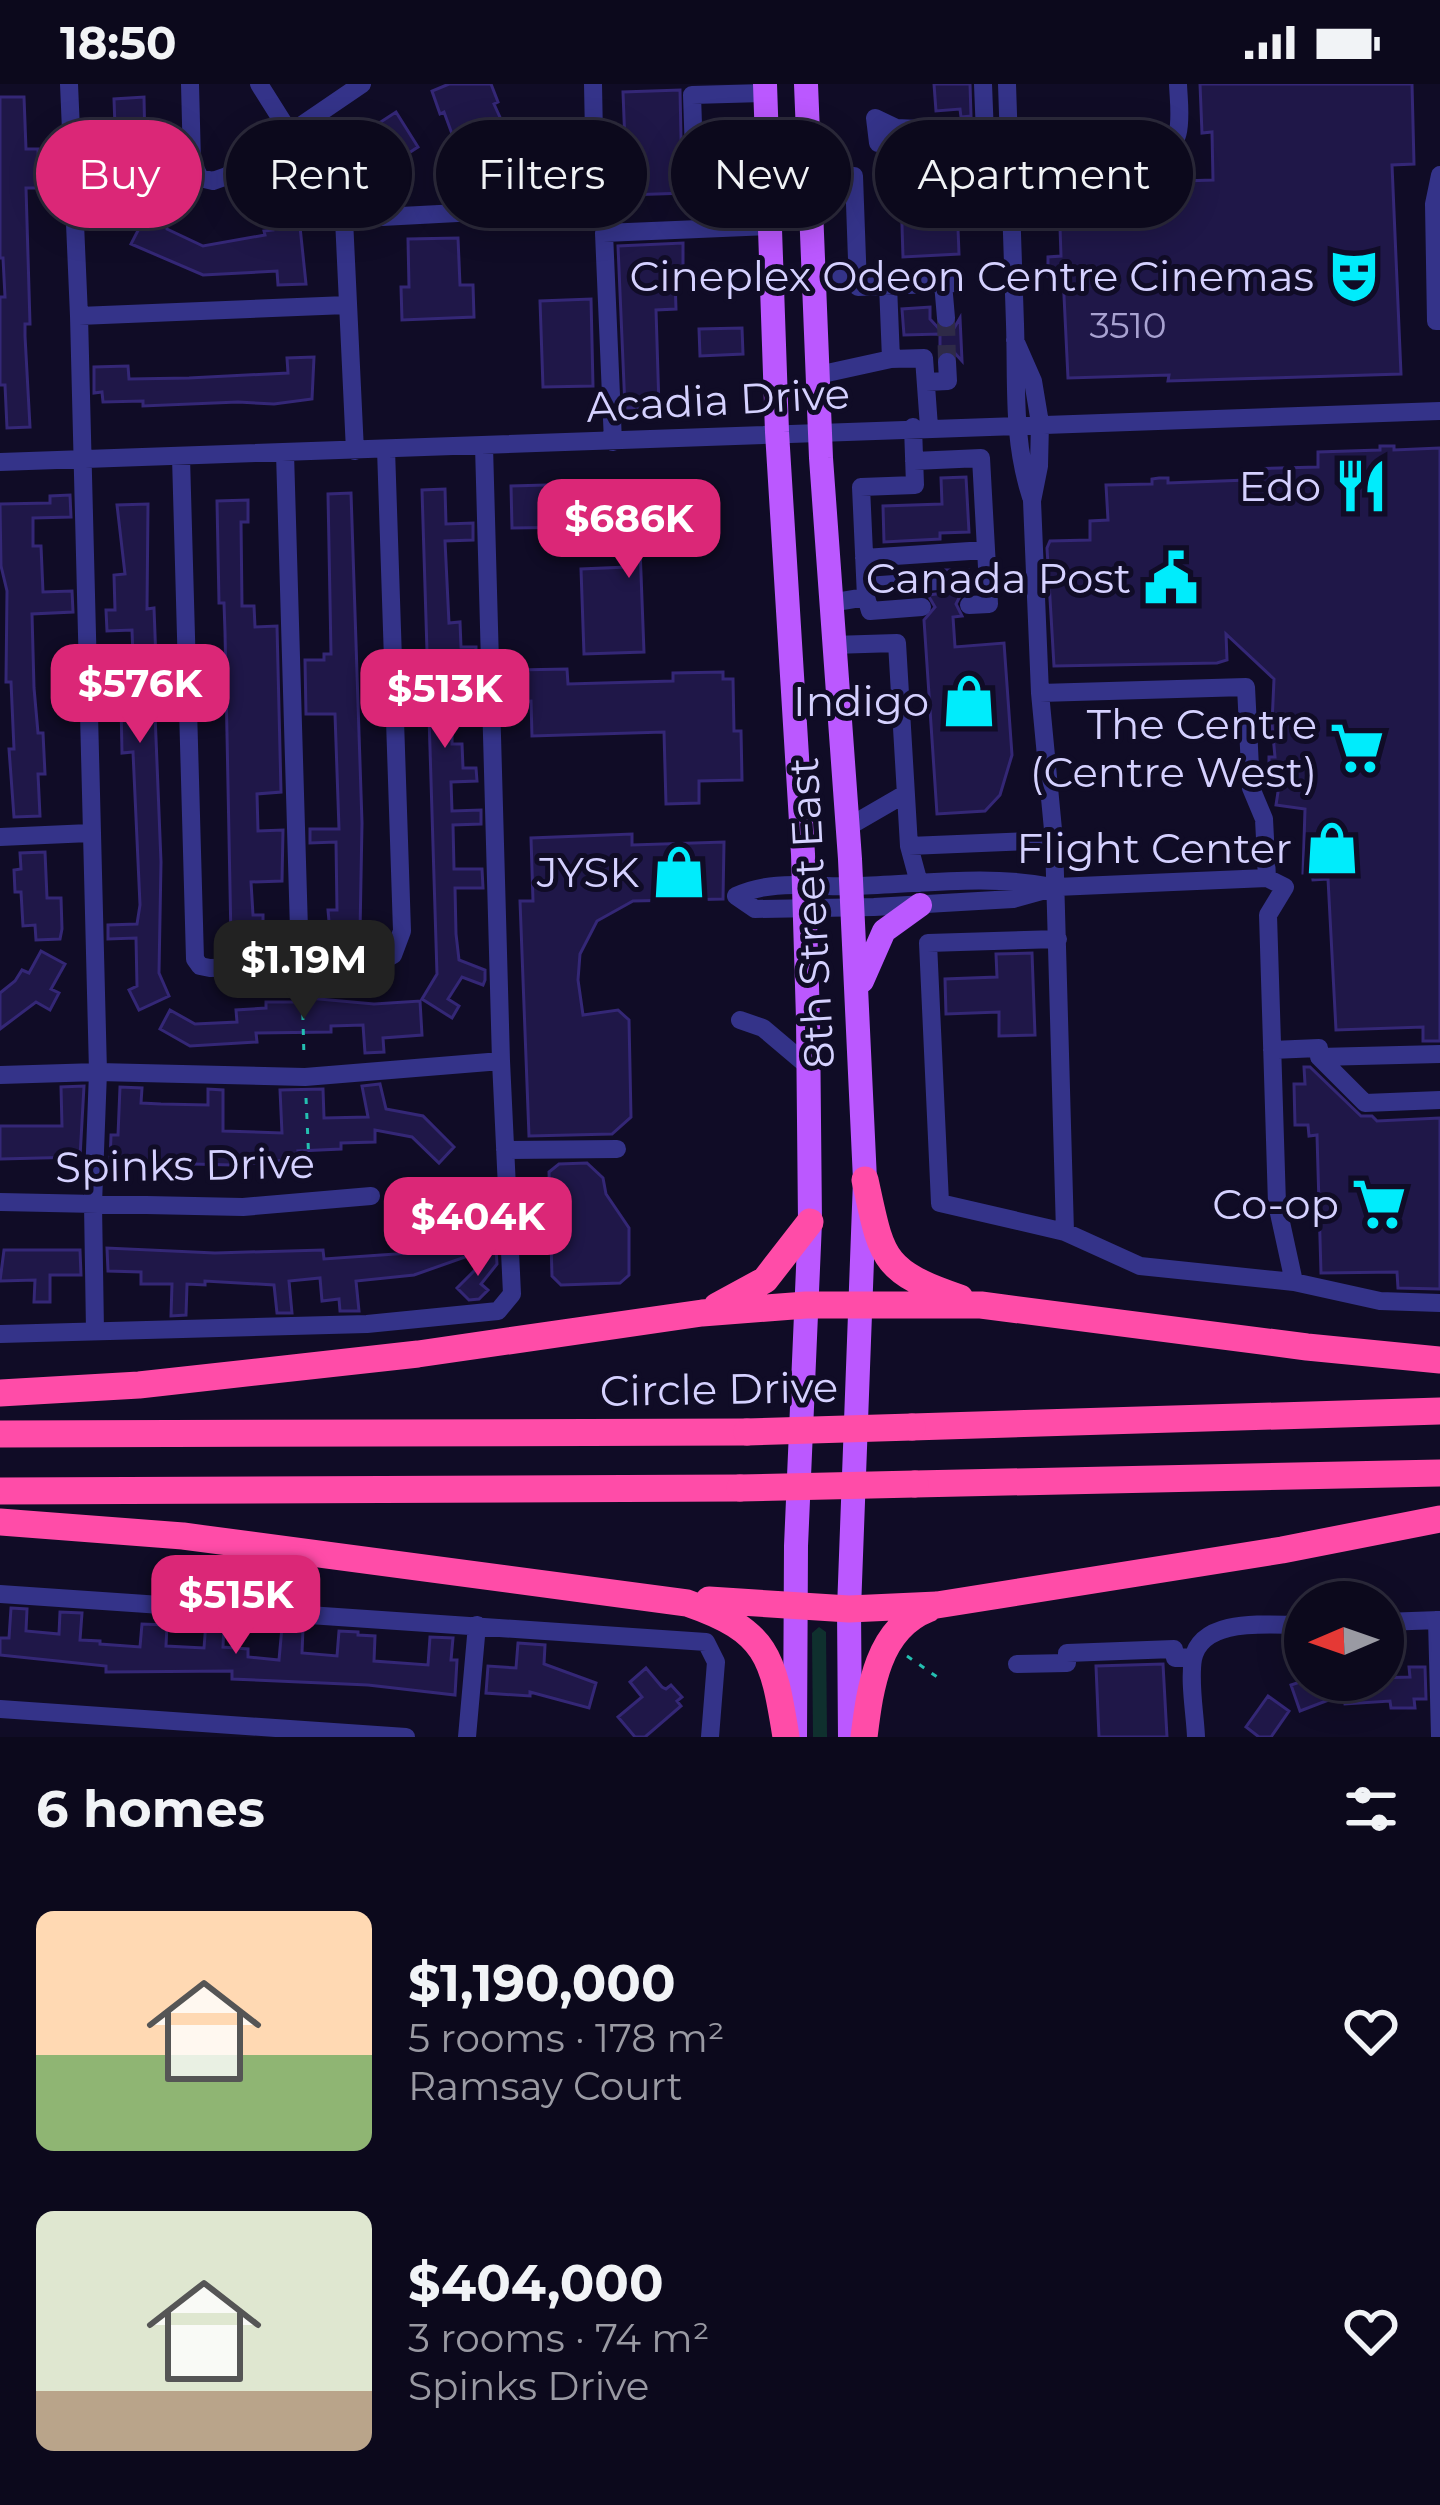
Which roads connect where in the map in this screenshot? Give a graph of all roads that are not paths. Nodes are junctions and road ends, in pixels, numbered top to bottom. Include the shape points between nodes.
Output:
1 (69, 84) edge
2 (190, 84) edge
3 (259, 84) edge
4 (362, 84) edge
5 (592, 84) edge
6 (806, 84) edge
7 (820, 84) edge
8 (983, 84) edge
9 (1007, 84) edge
10 (1178, 84) edge
11 (765, 88) edge
12 (808, 115) junction
13 (875, 118) dead end
14 (282, 120) edge
15 (308, 120) edge
16 (693, 120) edge
17 (766, 120) edge
18 (808, 120) edge
19 (1177, 120) edge
20 (1440, 175) edge
21 (226, 176) edge
22 (851, 176) edge
23 (412, 215) edge
24 (344, 228) edge
25 (723, 228) edge
26 (770, 228) edge
27 (812, 228) edge
28 (857, 276) junction
29 (814, 278) junction
30 (888, 285) junction
31 (347, 305) junction
32 (79, 316) junction
33 (946, 318) tunnel mouth
34 (1440, 321) edge
35 (1016, 340) junction
36 (891, 359) junction
37 (947, 362) dead end
38 (818, 375) junction
39 (926, 382) junction
40 (1440, 411) edge
41 (1040, 423) junction
42 (1015, 424) junction
43 (921, 427) junction
44 (821, 431) junction
45 (777, 432) junction
46 (613, 442) junction
47 (484, 446) junction
48 (386, 449) junction
49 (356, 451) junction
50 (285, 453) junction
51 (181, 457) junction
52 (82, 460) junction
53 (914, 461) junction
54 (0, 462) edge
55 (861, 487) junction
56 (824, 489) junction
57 (1032, 501) junction
58 (985, 550) junction
59 (864, 558) junction
60 (938, 581) dead end
61 (866, 592) junction
62 (830, 603) junction
63 (969, 605) dead end
64 (922, 607) dead end
65 (832, 645) junction
66 (1040, 693) junction
67 (905, 794) junction
68 (848, 827) junction
69 (90, 833) junction
70 (0, 837) edge
71 (1054, 840) junction
72 (909, 846) junction
73 (1267, 878) junction
74 (1056, 887) junction
75 (920, 894) junction
76 (805, 897) junction
77 (852, 897) junction
78 (1058, 939) junction
79 (300, 964) junction
80 (857, 995) junction
81 (740, 1020) dead end
82 (1272, 1050) junction
83 (1440, 1054) edge
84 (1319, 1058) junction
85 (501, 1061) junction
86 (808, 1066) junction
87 (98, 1072) junction
88 (0, 1075) edge
89 (1440, 1100) edge
90 (617, 1149) dead end
91 (505, 1150) junction
92 (865, 1180) junction
93 (371, 1196) dead end
94 (0, 1202) edge
95 (93, 1204) junction
96 (810, 1222) junction
97 (1065, 1232) junction
98 (1294, 1282) junction
99 (1440, 1303) edge
100 (863, 1304) junction
101 (806, 1305) junction
102 (981, 1305) junction
103 (702, 1313) junction
104 (95, 1331) junction
105 (0, 1334) edge
106 (1440, 1360) edge
107 (0, 1393) edge
108 (1440, 1412) edge
109 (0, 1434) edge
110 (1440, 1473) edge
111 (0, 1490) edge
112 (1440, 1519) edge
113 (0, 1522) edge
114 (604, 1591) junction
115 (0, 1594) edge
116 (937, 1605) junction
117 (794, 1608) junction
118 (848, 1609) junction
119 (1438, 1620) edge
120 (1404, 1621) edge
121 (477, 1625) junction
122 (1284, 1626) edge
123 (1193, 1657) junction
124 (1017, 1664) dead end
125 (0, 1709) edge
126 (119, 1728) edge
127 (1440, 1736) edge
128 (406, 1737) edge
129 (467, 1737) edge
130 (710, 1737) edge
131 (786, 1737) edge
132 (795, 1737) edge
133 (850, 1737) edge
134 (864, 1737) edge
135 (1196, 1737) edge

1 - 32 street
2 - 21 street via 192,162 200,178
3 - 14 street
4 - 15 street
5 - 23 street via 595,188 570,207
6 - 12 main road, 8th Street East
7 - 12 street
8 - 13 street via 985,135 952,138
9 - 35 street
10 - 19 street
11 - 16 street via 692,95
11 - 17 main road, 8th Street East
12 - 18 main road, 8th Street East
20 - 34 street
22 - 28 street
24 - 31 street
25 - 46 street via 604,233
26 - 45 main road, 8th Street East
27 - 29 main road, 8th Street East
28 - 29 street
28 - 30 street via 858,287
29 - 38 main road, 8th Street East
30 - 33 street via 950,283
30 - 36 street
31 - 32 street
31 - 49 street
32 - 52 street
35 - 41 street
35 - 42 street
36 - 38 street
36 - 39 street via 924,358
37 - 39 street via 948,381
38 - 44 main road, 8th Street East
39 - 43 street
40 - 41 street, Acadia Drive
41 - 42 street, Acadia Drive
41 - 57 street
42 - 43 street, Acadia Drive
42 - 57 street
43 - 44 street, Acadia Drive
43 - 53 street
44 - 45 street, Acadia Drive
44 - 56 main road, 8th Street East
45 - 46 street, Acadia Drive
45 - 76 main road, 8th Street East
46 - 47 street, Acadia Drive
47 - 48 street, Acadia Drive
47 - 85 street
48 - 49 street, Acadia Drive
48 - 79 street via 402,931 393,955 380,963
49 - 50 street, Acadia Drive
50 - 51 street, Acadia Drive
50 - 79 street
51 - 52 street, Acadia Drive
51 - 79 street via 195,959 209,968
52 - 54 street, Acadia Drive
52 - 69 street
53 - 55 street via 915,485
53 - 58 street via 981,458
55 - 56 street
55 - 59 street
56 - 62 main road, 8th Street East
57 - 66 street
58 - 59 street
58 - 63 street via 978,579 989,604
59 - 61 street
60 - 61 street
61 - 62 street
61 - 64 street via 870,611
62 - 65 main road, 8th Street East
65 - 67 street via 897,643
65 - 68 main road, 8th Street East
66 - 71 street
66 - 73 street via 1246,687 1251,788 1264,819
67 - 68 street
67 - 72 street
68 - 77 main road, 8th Street East
69 - 70 street
69 - 87 street
71 - 72 street
71 - 74 street
72 - 75 street
73 - 74 street
73 - 82 street via 1285,887 1268,915
74 - 75 street via 1013,899
74 - 78 street
75 - 77 street
75 - 80 main road via 884,932
76 - 77 street
76 - 86 main road, 8th Street East
77 - 80 main road, 8th Street East
78 - 97 street
78 - 97 street via 928,943 940,1203
80 - 92 main road, 8th Street East
81 - 86 street via 763,1028
82 - 84 street via 1319,1048
82 - 98 street via 1277,1204
83 - 84 street
84 - 89 street via 1365,1103
85 - 87 street via 282,1077
85 - 91 street
86 - 96 main road, 8th Street East
87 - 88 street
87 - 95 street
90 - 91 street
91 - 104 street via 512,1294 498,1311 367,1324
92 - 100 main road, 8th Street East
92 - 102 highway via 880,1250 894,1266
93 - 95 street, Spinks Drive via 243,1207
94 - 95 street, Spinks Drive
95 - 104 street
96 - 101 main road, 8th Street East
96 - 103 highway via 765,1280
97 - 98 street via 1140,1266
98 - 99 street
100 - 101 highway
100 - 102 highway
100 - 118 main road, 8th Street East
101 - 103 highway
101 - 117 main road, 8th Street East
102 - 106 highway
103 - 107 highway via 395,1356
104 - 105 street
108 - 109 highway, Circle Drive, bridge via 747,1432
110 - 111 highway, bridge via 740,1488
112 - 116 highway
113 - 114 highway via 183,1536
114 - 117 highway
114 - 131 highway via 730,1617 768,1660
115 - 121 street
116 - 118 highway
116 - 134 highway via 889,1641
117 - 118 highway
117 - 132 main road, 8th Street East
118 - 133 main road, 8th Street East
119 - 120 street
119 - 127 street
121 - 129 street
121 - 130 street via 706,1642 716,1662
122 - 123 street via 1223,1628
123 - 124 street via 1174,1658 1174,1649 1110,1651
123 - 135 street
125 - 126 street
126 - 128 street

